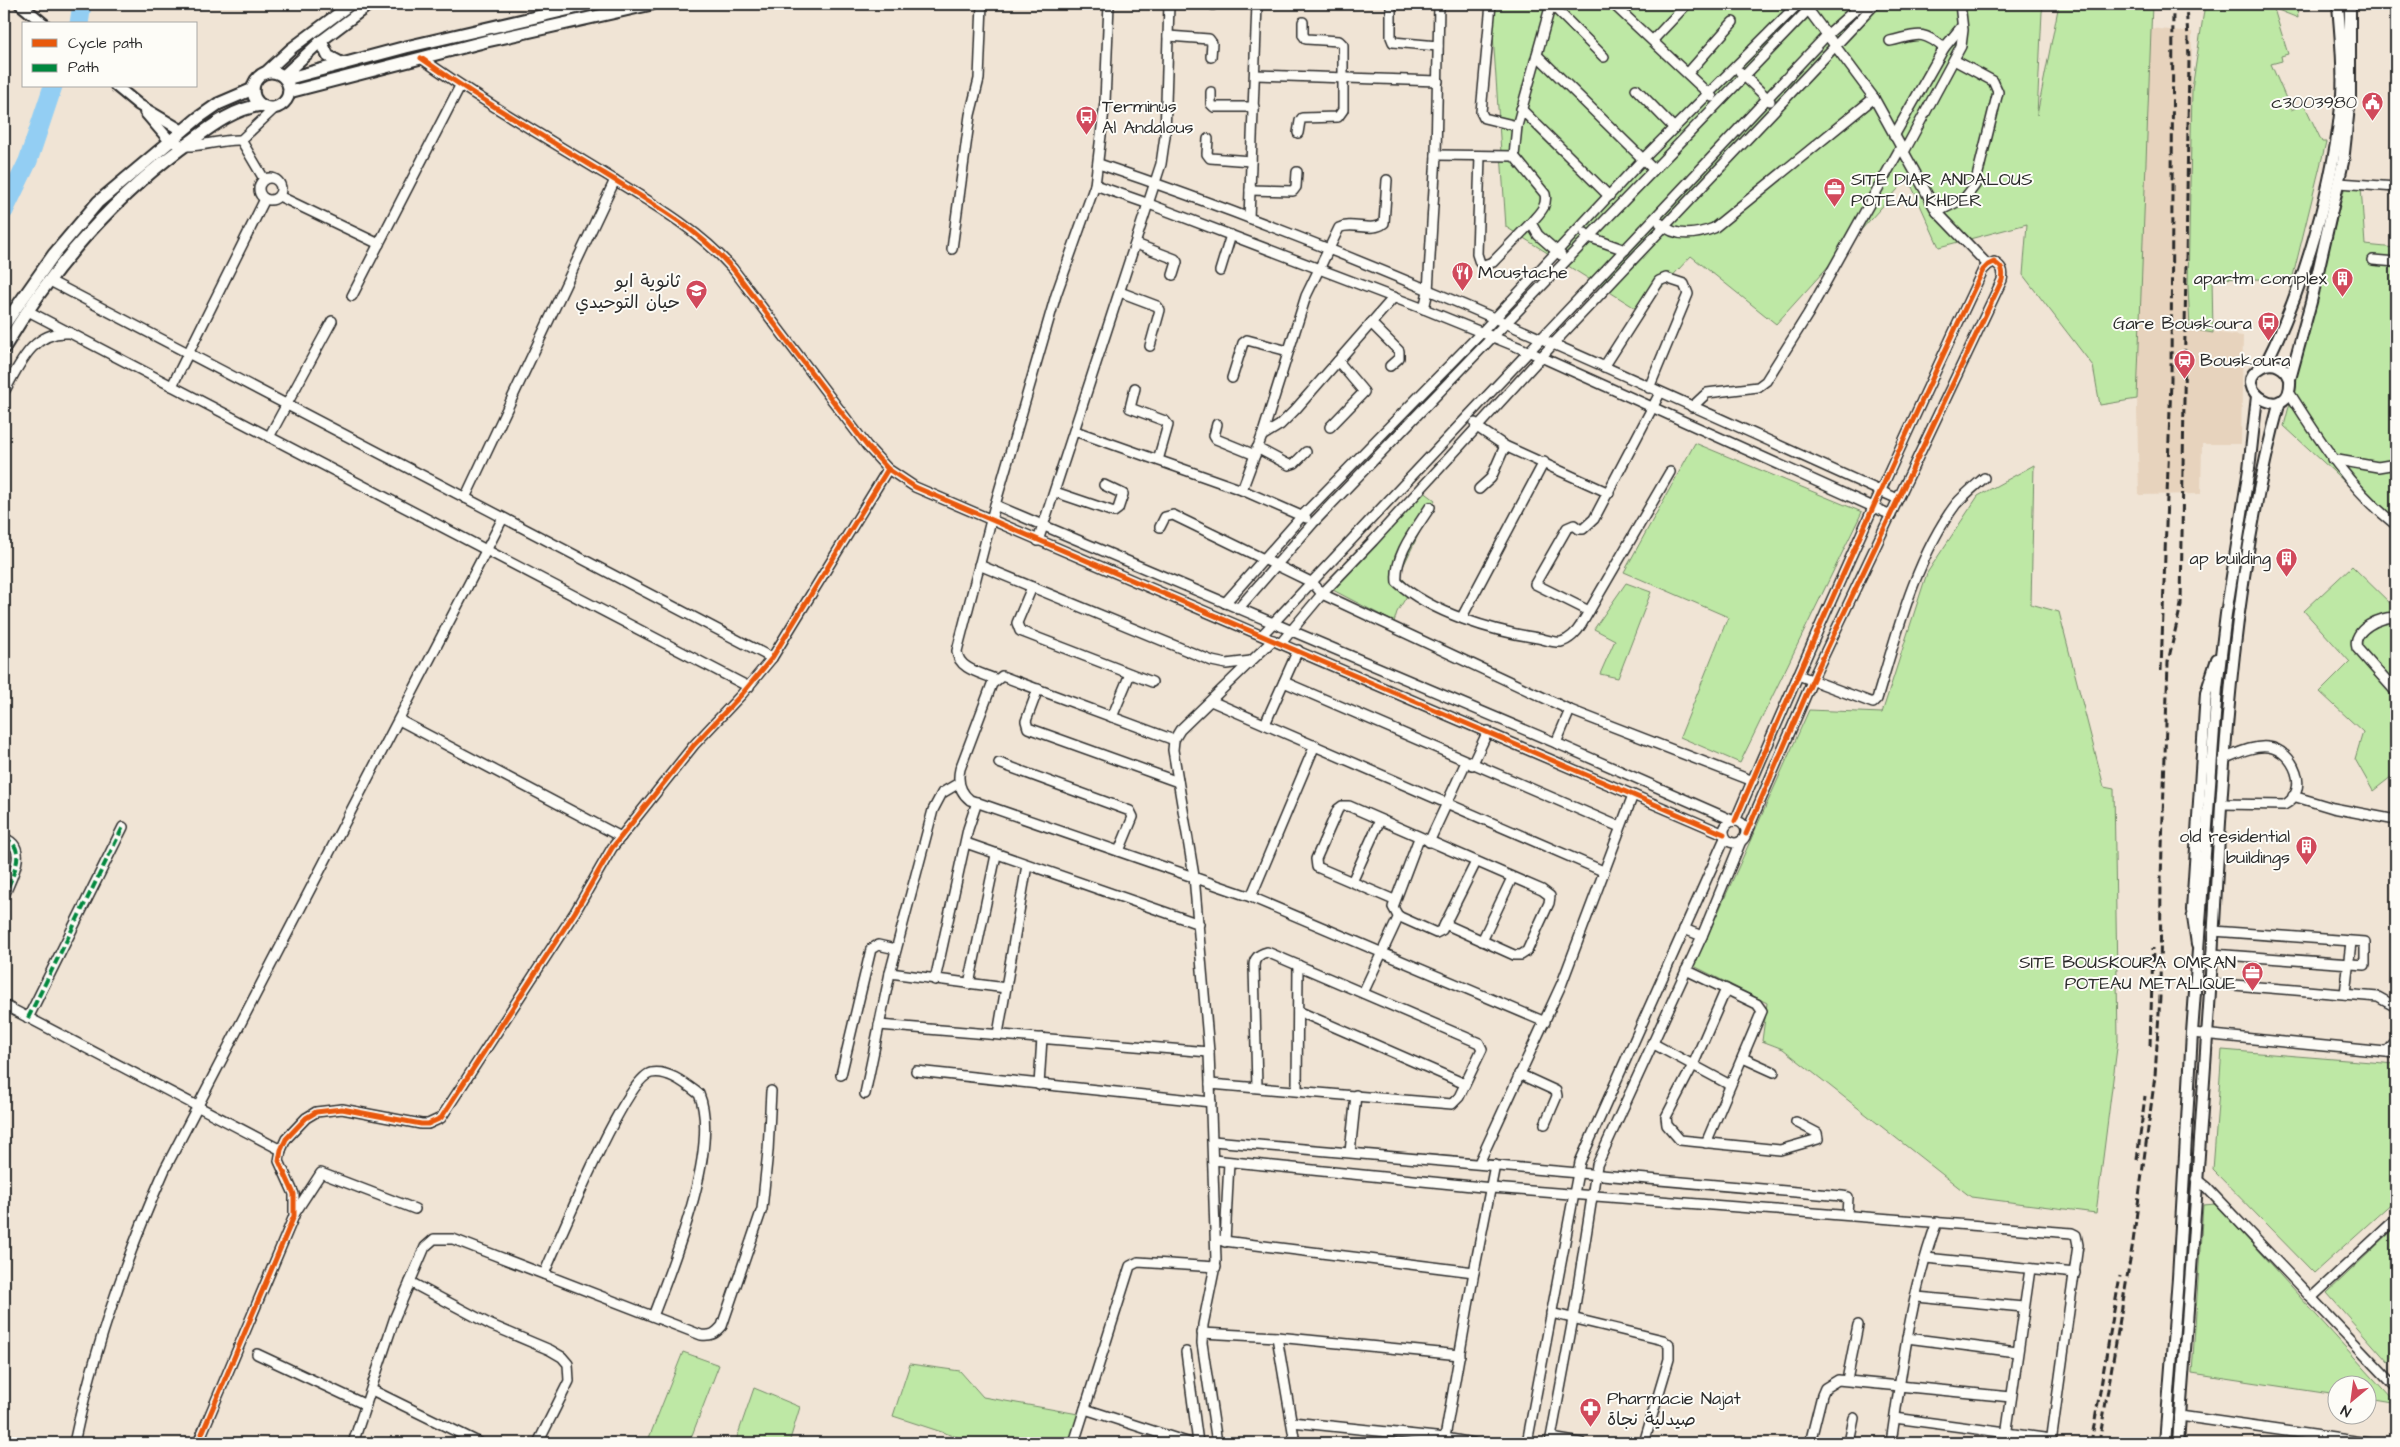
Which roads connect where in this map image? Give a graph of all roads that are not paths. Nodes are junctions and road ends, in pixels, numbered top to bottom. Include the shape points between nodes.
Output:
1 (20, 4) edge
2 (351, 4) edge
3 (370, 4) edge
4 (592, 4) edge
5 (652, 4) edge
6 (982, 4) edge
7 (1109, 4) edge
8 (1169, 4) edge
9 (1257, 4) edge
10 (1391, 4) edge
11 (1438, 4) edge
12 (1491, 4) edge
13 (1551, 4) edge
14 (1613, 4) edge
15 (1688, 4) edge
16 (1798, 4) edge
17 (1867, 4) edge
18 (1875, 4) edge
19 (1960, 4) edge
20 (2338, 4) edge
21 (2350, 4) edge
22 (1806, 7) edge
23 (42, 22) edge
24 (1303, 22) dead end
25 (1733, 22) dead end
26 (1962, 26) junction
27 (1827, 35) junction
28 (1168, 36) junction
29 (1653, 40) junction
30 (321, 41) junction
31 (1890, 41) dead end
32 (1438, 46) junction
33 (1834, 46) junction
34 (1944, 48) junction
35 (1537, 55) junction
36 (1211, 57) dead end
37 (1604, 57) dead end
38 (421, 58) junction
39 (1954, 60) junction
40 (343, 64) junction
41 (1735, 67) junction
42 (265, 73) junction
43 (1688, 73) junction
44 (1256, 75) junction
45 (1744, 76) junction
46 (284, 78) junction
47 (1343, 78) junction
48 (1438, 81) junction
49 (460, 86) junction
50 (118, 88) edge
51 (253, 88) junction
52 (1636, 89) dead end
53 (289, 92) junction
54 (1211, 92) dead end
55 (1708, 93) junction
56 (1874, 98) junction
57 (1768, 99) junction
58 (1718, 103) junction
59 (139, 105) junction
60 (261, 105) junction
61 (276, 107) junction
62 (1254, 107) junction
63 (1776, 107) junction
64 (1522, 109) junction
65 (1517, 126) junction
66 (1674, 128) junction
67 (181, 130) junction
68 (1298, 133) dead end
69 (1894, 136) junction
70 (1208, 139) dead end
71 (169, 140) junction
72 (241, 140) junction
73 (184, 146) junction
74 (1902, 149) junction
75 (1436, 155) junction
76 (1480, 156) junction
77 (1514, 156) junction
78 (1643, 159) junction
79 (1251, 161) junction
80 (1098, 164) junction
81 (1653, 170) junction
82 (1297, 172) dead end
83 (264, 179) junction
84 (615, 180) junction
85 (1388, 180) dead end
86 (1156, 183) junction
87 (2339, 183) junction
88 (1095, 186) junction
89 (2396, 187) edge
90 (1250, 190) junction
91 (279, 196) junction
92 (1609, 196) junction
93 (265, 199) junction
94 (1149, 204) junction
95 (1937, 212) junction
96 (1248, 218) junction
97 (1655, 218) junction
98 (1531, 223) junction
99 (1664, 226) junction
100 (1579, 227) junction
101 (1231, 235) junction
102 (1589, 237) junction
103 (379, 244) junction
104 (1136, 244) junction
105 (952, 248) dead end
106 (1330, 250) junction
107 (1625, 250) junction
108 (1557, 251) junction
109 (1566, 260) junction
110 (2373, 260) dead end
111 (2396, 262) edge
112 (1988, 265) junction
113 (1320, 269) junction
114 (1220, 271) dead end
115 (1173, 275) dead end
116 (50, 281) junction
117 (1428, 291) junction
118 (1120, 292) junction
119 (352, 296) dead end
120 (1394, 297) junction
121 (1424, 308) junction
122 (28, 311) junction
123 (1494, 319) junction
124 (332, 320) dead end
125 (1371, 323) junction
126 (1505, 324) junction
127 (4, 325) edge
128 (1482, 332) junction
129 (68, 333) junction
130 (1493, 336) junction
131 (1542, 338) junction
132 (1554, 343) junction
133 (1150, 346) dead end
134 (4, 348) edge
135 (1288, 352) junction
136 (1530, 352) junction
137 (188, 353) junction
138 (1542, 357) junction
139 (1338, 361) junction
140 (2265, 365) junction
141 (1390, 366) dead end
142 (1604, 367) junction
143 (1232, 378) dead end
144 (2290, 379) junction
145 (172, 386) junction
146 (1135, 388) dead end
147 (1649, 388) junction
148 (4, 392) edge
149 (2289, 392) junction
150 (1660, 393) junction
151 (2257, 396) junction
152 (1925, 397) junction
153 (2280, 401) junction
154 (287, 405) junction
155 (1941, 405) junction
156 (1653, 407) junction
157 (1692, 407) junction
158 (1706, 413) junction
159 (1470, 415) junction
160 (1217, 424) dead end
161 (1330, 427) dead end
162 (1477, 427) junction
163 (1699, 428) junction
164 (1075, 431) junction
165 (1262, 436) junction
166 (269, 437) junction
167 (1505, 446) junction
168 (1256, 451) junction
169 (1306, 452) dead end
170 (2332, 459) junction
171 (1158, 460) junction
172 (1544, 462) junction
173 (2396, 464) edge
174 (888, 468) junction
175 (1670, 472) dead end
176 (1984, 478) dead end
177 (1104, 485) dead end
178 (1479, 489) dead end
179 (1242, 490) junction
180 (1055, 492) junction
181 (1882, 492) junction
182 (1609, 493) junction
183 (466, 498) junction
184 (1898, 499) junction
185 (995, 505) junction
186 (1430, 507) dead end
187 (1875, 507) junction
188 (1891, 515) junction
189 (1302, 516) junction
190 (504, 518) junction
191 (990, 521) junction
192 (1313, 523) junction
193 (2396, 525) edge
194 (1044, 526) junction
195 (1160, 527) dead end
196 (1361, 532) junction
197 (1038, 541) junction
198 (1374, 541) junction
199 (487, 550) junction
200 (1263, 559) junction
201 (979, 565) junction
202 (1275, 565) junction
203 (1313, 583) junction
204 (1032, 587) junction
205 (1322, 594) junction
206 (1225, 603) junction
207 (1238, 609) junction
208 (1589, 611) junction
209 (1462, 617) junction
210 (2396, 618) edge
211 (1273, 624) junction
212 (1292, 631) junction
213 (1262, 635) junction
214 (1277, 641) junction
215 (1298, 650) junction
216 (772, 658) junction
217 (1251, 661) junction
218 (1130, 674) junction
219 (1798, 675) junction
220 (995, 679) junction
221 (1152, 682) dead end
222 (1284, 682) junction
223 (1812, 682) junction
224 (749, 687) junction
225 (1038, 689) junction
226 (2396, 692) edge
227 (1211, 701) junction
228 (1570, 710) junction
229 (1112, 717) junction
230 (399, 720) junction
231 (1265, 724) junction
232 (1488, 731) junction
233 (1174, 740) junction
234 (1555, 743) junction
235 (1315, 745) junction
236 (1541, 755) junction
237 (2223, 759) junction
238 (1557, 761) junction
239 (999, 763) dead end
240 (1469, 764) junction
241 (1753, 781) junction
242 (1178, 782) junction
243 (958, 783) junction
244 (1634, 795) junction
245 (2293, 796) junction
246 (977, 802) junction
247 (1448, 803) junction
248 (2221, 804) junction
249 (1380, 820) junction
250 (2396, 820) edge
251 (1734, 821) junction
252 (123, 827) dead end
253 (1620, 827) junction
254 (1724, 836) junction
255 (621, 837) junction
256 (4, 838) edge
257 (1419, 838) junction
258 (1744, 838) junction
259 (1430, 842) junction
260 (966, 843) junction
261 (1120, 851) junction
262 (996, 854) junction
263 (1476, 862) junction
264 (1027, 866) junction
265 (1603, 871) junction
266 (1194, 876) junction
267 (1512, 878) junction
268 (1352, 882) junction
269 (4, 896) edge
270 (1251, 897) junction
271 (1394, 900) junction
272 (1400, 916) junction
273 (1199, 924) junction
274 (1445, 924) junction
275 (1684, 929) junction
276 (2213, 931) junction
277 (1702, 936) junction
278 (1482, 941) junction
279 (2351, 942) junction
280 (896, 950) junction
281 (1383, 953) junction
282 (2212, 954) junction
283 (2347, 964) junction
284 (1298, 965) junction
285 (1686, 970) junction
286 (890, 974) junction
287 (935, 980) junction
288 (2210, 983) junction
289 (968, 984) junction
290 (1006, 988) junction
291 (1726, 990) junction
292 (1363, 993) junction
293 (2345, 994) junction
294 (4, 1006) edge
295 (2396, 1007) edge
296 (1298, 1011) junction
297 (28, 1018) junction
298 (1545, 1022) junction
299 (879, 1025) junction
300 (2192, 1033) junction
301 (998, 1034) junction
302 (2207, 1034) junction
303 (1042, 1038) junction
304 (2396, 1042) edge
305 (1652, 1043) junction
306 (1632, 1044) junction
307 (1209, 1052) junction
308 (1648, 1052) junction
309 (2392, 1052) edge
310 (1743, 1058) junction
311 (1693, 1064) junction
312 (916, 1071) dead end
313 (1774, 1072) dead end
314 (1519, 1074) junction
315 (841, 1076) dead end
316 (1210, 1084) junction
317 (1465, 1084) junction
318 (1038, 1085) junction
319 (1730, 1085) junction
320 (1257, 1087) junction
321 (1298, 1090) junction
322 (771, 1091) dead end
323 (865, 1094) dead end
324 (1356, 1096) junction
325 (1211, 1102) junction
326 (198, 1106) junction
327 (1796, 1122) dead end
328 (1545, 1124) dead end
329 (1213, 1141) junction
330 (1706, 1143) junction
331 (281, 1150) junction
332 (1350, 1152) junction
333 (1213, 1160) junction
334 (1229, 1162) junction
335 (1479, 1163) junction
336 (1495, 1165) junction
337 (1577, 1173) junction
338 (1595, 1175) junction
339 (2196, 1180) junction
340 (1492, 1188) junction
341 (1573, 1194) junction
342 (1592, 1195) junction
343 (415, 1209) dead end
344 (1847, 1215) junction
345 (294, 1216) junction
346 (2396, 1218) edge
347 (1937, 1222) junction
348 (1220, 1241) junction
349 (1926, 1258) junction
350 (1216, 1267) junction
351 (2030, 1269) junction
352 (1474, 1272) junction
353 (2074, 1273) junction
354 (544, 1274) junction
355 (410, 1282) junction
356 (1917, 1297) junction
357 (2311, 1298) junction
358 (2023, 1307) junction
359 (1551, 1313) junction
360 (653, 1316) junction
361 (1574, 1319) junction
362 (1858, 1326) dead end
363 (1202, 1332) junction
364 (1276, 1337) junction
365 (1907, 1338) junction
366 (1186, 1352) dead end
367 (2017, 1352) junction
368 (257, 1354) dead end
369 (1460, 1355) junction
370 (1847, 1380) junction
371 (1899, 1384) junction
372 (2396, 1387) edge
373 (372, 1390) junction
374 (2011, 1397) junction
375 (366, 1405) junction
376 (1085, 1409) junction
377 (2180, 1416) junction
378 (1854, 1418) dead end
379 (1894, 1418) junction
380 (1292, 1422) junction
381 (2005, 1438) edge
382 (1445, 1441) edge
383 (1551, 1441) edge
384 (2051, 1441) edge
385 (74, 1443) edge
386 (198, 1443) edge
387 (353, 1443) edge
388 (480, 1443) edge
389 (538, 1443) edge
390 (1074, 1443) edge
391 (1190, 1443) edge
392 (1198, 1443) edge
393 (1217, 1443) edge
394 (1295, 1443) edge
395 (1474, 1443) edge
396 (1527, 1443) edge
397 (1581, 1443) edge
398 (1644, 1443) edge
399 (1810, 1443) edge
400 (1850, 1443) edge
401 (1891, 1443) edge
402 (2165, 1443) edge
403 (2178, 1443) edge
404 (2369, 1443) edge

1 - 23 street
2 - 42 street via 292,48
3 - 30 street
4 - 40 main road via 406,46
5 - 38 main road
6 - 105 street via 978,79
7 - 80 street via 1105,102
8 - 28 street
9 - 44 street
10 - 32 street via 1390,37 1393,42
11 - 32 street
12 - 65 street via 1481,112 1484,118
13 - 35 street
13 - 37 street
14 - 29 street
15 - 29 street
16 - 41 street
17 - 27 street via 1857,8
18 - 33 street
19 - 26 street
20 - 140 street via 2342,93 2335,149 2295,298
21 - 87 street via 2348,121
22 - 27 street
22 - 45 street
24 - 47 street via 1306,39 1343,44
25 - 43 street
26 - 34 street
26 - 39 street via 1962,41
27 - 33 street
27 - 57 street
28 - 36 street via 1211,40
28 - 86 street via 1165,136
29 - 43 street
30 - 40 main road via 328,56
30 - 46 street
31 - 34 street via 1920,34
32 - 48 street
33 - 56 street
33 - 63 street
34 - 69 street
35 - 64 street
35 - 78 street
38 - 49 street
38 - 53 main road
39 - 74 street
39 - 95 street via 1994,81 1998,92 1975,185 1965,198
40 - 46 main road
41 - 45 street
41 - 55 street
42 - 46 main road via 274,72
42 - 51 main road via 258,77
43 - 55 street
44 - 47 street
44 - 62 street
45 - 57 street
45 - 58 street
46 - 53 main road
47 - 48 street
47 - 68 street via 1341,116 1302,118
48 - 75 street
49 - 84 street
49 - 103 street
50 - 59 street
51 - 60 main road
51 - 67 main road via 214,106
52 - 66 street
53 - 61 main road via 284,102
54 - 62 street via 1214,107
55 - 58 street
55 - 66 street
56 - 69 street
56 - 99 street via 1724,222 1692,234 1670,231
57 - 63 street
57 - 97 street
58 - 81 street
59 - 67 street
59 - 71 street
60 - 61 main road
60 - 73 main road via 213,124
61 - 72 street
62 - 79 street
63 - 99 street
64 - 65 street
64 - 92 street
65 - 77 street
66 - 78 street
67 - 71 main road
69 - 74 street
70 - 79 street via 1207,154 1210,158
71 - 73 street
71 - 127 main road via 98,202 78,224
72 - 73 street via 225,139
72 - 83 street
73 - 116 main road via 110,210
74 - 95 street
74 - 157 street via 1766,381 1758,387 1707,393
75 - 76 street
75 - 117 street
76 - 77 street
76 - 98 street via 1477,254 1480,263 1489,265 1493,262
77 - 98 street via 1546,199
78 - 81 street
78 - 92 street
79 - 90 street
80 - 86 street
80 - 88 street
81 - 102 street
82 - 90 street via 1293,191
83 - 91 street via 272,178 279,182 282,189
83 - 93 street via 259,189
84 - 174 street via 686,226 723,257 867,446
84 - 183 street
85 - 106 street via 1384,223 1377,227 1342,226
86 - 94 street
86 - 96 street
87 - 89 street
87 - 144 street
88 - 94 street
88 - 185 street via 1064,269
90 - 96 street
91 - 93 street
91 - 103 street
92 - 100 street
93 - 137 street
94 - 101 street
94 - 104 street
95 - 112 street
96 - 106 street
97 - 99 street
97 - 107 street
98 - 108 street via 1538,235
99 - 132 street
100 - 102 street
100 - 108 street
101 - 113 street
101 - 114 street
102 - 107 street
102 - 109 street
103 - 119 street
104 - 115 street via 1175,259
104 - 118 street
106 - 113 street
106 - 117 street
107 - 131 street
108 - 109 street
108 - 123 street
109 - 126 street
110 - 111 street
112 - 152 street
112 - 155 street via 1994,262 2000,266 2004,273 2002,280
113 - 120 street
113 - 135 street via 1306,296
116 - 122 main road
116 - 137 street
117 - 121 street
117 - 123 street
118 - 133 street via 1160,310
118 - 164 street
120 - 121 street
120 - 125 street
121 - 128 street
122 - 129 street
122 - 134 main road
123 - 126 street
123 - 128 street
124 - 154 street
125 - 139 street
125 - 141 street via 1400,351 1399,358
126 - 130 street
126 - 131 street
128 - 130 street
128 - 189 street
129 - 145 street
129 - 148 street via 54,334 35,343
130 - 136 street
130 - 192 street
131 - 132 street
131 - 136 street
132 - 138 street
132 - 142 street
135 - 143 street via 1247,340 1243,343
135 - 165 street
136 - 138 street
136 - 159 street
137 - 145 street
137 - 154 street
138 - 156 street
138 - 162 street
139 - 161 street via 1364,392
139 - 165 street via 1288,418
140 - 144 street via 2284,369
140 - 151 street via 2253,378 2252,387
142 - 147 street
142 - 147 street via 1659,281 1666,278 1684,284 1688,294
144 - 149 street
145 - 166 street
146 - 171 street via 1130,408 1168,425
147 - 150 street
149 - 153 street
149 - 170 street
150 - 156 street
150 - 157 street
151 - 153 street via 2270,403
151 - 300 street via 2222,646 2206,693 2192,910 2199,950
152 - 155 street
152 - 181 street
153 - 237 street via 2263,465 2240,607
154 - 166 street
154 - 183 street
155 - 184 street
156 - 163 street
156 - 182 street
157 - 158 street
158 - 163 street
158 - 181 street
159 - 162 street
159 - 196 street
160 - 168 street via 1216,439
162 - 167 street
162 - 198 street
163 - 187 street
164 - 171 street
164 - 180 street
165 - 168 street
166 - 199 street
167 - 172 street
167 - 178 street via 1491,478
168 - 169 street via 1289,465
168 - 179 street
170 - 173 street via 2378,467
170 - 193 street
171 - 179 street
172 - 182 street
172 - 209 street
174 - 191 street via 915,487
174 - 216 street
175 - 208 street
176 - 223 street via 1957,503 1922,566 1877,699 1870,703
177 - 180 street via 1123,494 1114,512
179 - 189 street
180 - 194 street
181 - 184 street
181 - 187 street
182 - 208 street via 1592,522 1584,529 1574,525 1567,528 1535,584
183 - 190 street
184 - 188 street
185 - 191 street
185 - 194 street
186 - 209 street via 1402,552 1396,571 1397,582 1410,594
187 - 188 street
187 - 219 street
188 - 223 street
189 - 192 street
189 - 200 street
190 - 199 street
190 - 216 street
191 - 197 street
191 - 201 street
192 - 202 street
194 - 197 street
194 - 206 street
195 - 200 street via 1165,517 1173,515
196 - 198 street
196 - 203 street
197 - 213 street
198 - 205 street
199 - 224 street
199 - 230 street
200 - 202 street
200 - 206 street
201 - 204 street
201 - 220 street via 957,656 964,666
202 - 203 street
202 - 207 street
203 - 205 street
203 - 211 street
204 - 217 street via 1212,661 1226,664
204 - 218 street via 1017,623 1018,630
205 - 212 street
205 - 228 street
206 - 207 street
207 - 211 street
208 - 209 street via 1578,630 1560,642 1490,629
210 - 226 street via 2384,617 2357,636 2356,642
211 - 212 street
211 - 213 street
212 - 214 street
212 - 234 street
213 - 214 street
214 - 215 street
214 - 217 street
215 - 222 street
215 - 232 street
216 - 224 street
217 - 227 street
218 - 221 street
218 - 229 street
219 - 223 street
219 - 241 street
220 - 225 street via 1005,676
220 - 243 street
222 - 231 street
222 - 240 street
223 - 258 street
224 - 255 street via 694,745
225 - 229 street
225 - 242 street via 1026,721 1028,728
227 - 231 street
227 - 233 street via 1180,730
228 - 234 street
228 - 241 street
229 - 233 street
230 - 255 street
230 - 326 street
231 - 235 street
232 - 236 street
232 - 240 street
233 - 242 street
234 - 236 street via 1541,746
234 - 238 street via 1563,755
234 - 251 street
235 - 247 street
235 - 270 street
236 - 238 street
237 - 245 street via 2266,746 2282,752 2289,757 2295,770 2297,785
237 - 248 street
238 - 244 street
239 - 261 street via 1130,811 1132,820
240 - 247 street
240 - 253 street
241 - 251 street
242 - 266 street
243 - 246 street via 965,796
243 - 280 street via 942,793 934,804
244 - 253 street
244 - 254 street
245 - 248 street via 2287,803 2276,806
245 - 250 street via 2333,808
246 - 260 street
246 - 261 street
247 - 259 street
247 - 265 street
248 - 276 street
249 - 257 street
249 - 268 street
249 - 268 street via 1346,805 1338,809 1316,864
251 - 254 street via 1727,824
251 - 258 street via 1742,824
252 - 297 street
253 - 265 street
254 - 258 street via 1735,843
254 - 275 street
255 - 331 street via 441,1118 422,1124 328,1109 316,1112 297,1126
256 - 269 street via 18,853
257 - 259 street
257 - 271 street
258 - 277 street
259 - 263 street
260 - 262 street
260 - 287 street
261 - 266 street
262 - 264 street
262 - 289 street
263 - 267 street
263 - 274 street
264 - 273 street
264 - 290 street
265 - 298 street
266 - 270 street
266 - 273 street
267 - 278 street
267 - 278 street via 1550,896 1527,951 1514,955
268 - 271 street
270 - 281 street
271 - 272 street via 1394,910
272 - 274 street via 1436,933
272 - 281 street
273 - 307 street
274 - 278 street
275 - 277 street
275 - 306 street
276 - 279 street
276 - 282 street
277 - 285 street
279 - 283 street
279 - 283 street via 2365,942 2365,965
280 - 286 street
280 - 315 street via 878,945 871,949
281 - 292 street
281 - 298 street
282 - 283 street
282 - 288 street
283 - 293 street
284 - 292 street
284 - 296 street
284 - 320 street via 1267,952 1254,962
285 - 291 street
285 - 305 street
286 - 287 street
286 - 299 street
287 - 289 street
288 - 293 street
288 - 302 street
289 - 290 street
290 - 301 street
291 - 310 street via 1757,1004 1762,1011
291 - 311 street
292 - 317 street via 1478,1043 1481,1051
293 - 295 street via 2378,997
294 - 297 street
296 - 317 street
296 - 321 street
297 - 326 street
298 - 314 street
299 - 301 street
299 - 323 street
300 - 302 street
300 - 402 street
301 - 303 street
302 - 309 street
302 - 339 street
303 - 307 street
303 - 318 street
304 - 309 street
305 - 308 street
305 - 311 street
306 - 308 street
306 - 337 street
307 - 316 street
308 - 338 street
310 - 313 street
310 - 319 street
311 - 319 street
311 - 330 street via 1666,1118 1667,1125 1680,1140
312 - 318 street
314 - 328 street via 1556,1091 1557,1096
314 - 335 street
316 - 320 street
316 - 325 street
317 - 324 street via 1457,1100 1449,1104
318 - 325 street
319 - 330 street
320 - 321 street
321 - 324 street
322 - 360 street via 762,1209 722,1326 711,1336 702,1335
324 - 332 street
325 - 329 street
326 - 331 street
326 - 385 street via 162,1177 120,1280
327 - 330 street via 1818,1133 1818,1140 1780,1150
329 - 332 street
329 - 333 street
331 - 345 street via 279,1161 294,1194
332 - 335 street
333 - 334 street
333 - 348 street
334 - 340 street
334 - 348 street
335 - 336 street
336 - 337 street
336 - 340 street
337 - 338 street
337 - 341 street
338 - 342 street
338 - 344 street via 1842,1196 1848,1197
339 - 357 street
339 - 377 street
340 - 341 street
340 - 352 street
341 - 342 street
341 - 359 street
342 - 344 street
342 - 361 street
343 - 345 street via 321,1173
344 - 347 street
345 - 386 street
346 - 357 street
347 - 349 street
347 - 353 street via 2072,1233 2079,1240
348 - 350 street
348 - 352 street
349 - 351 street
349 - 356 street
350 - 363 street
350 - 376 street via 1138,1262 1130,1266
351 - 353 street
351 - 358 street
352 - 369 street
353 - 384 street
354 - 355 street via 444,1238 434,1239 425,1247
354 - 360 street
354 - 360 street via 628,1096 642,1077 659,1072 683,1082 699,1094 706,1131 688,1218
355 - 373 street via 395,1317
355 - 389 street via 492,1325 550,1350 568,1364 569,1381
356 - 358 street
356 - 365 street
357 - 372 street
358 - 367 street
359 - 361 street
359 - 396 street
361 - 383 street
361 - 398 street via 1664,1340 1670,1347
362 - 370 street
363 - 364 street
363 - 393 street
364 - 369 street
364 - 380 street
365 - 367 street
365 - 371 street
366 - 392 street
367 - 374 street
368 - 375 street
369 - 382 street
370 - 371 street
370 - 399 street via 1838,1380 1825,1388
371 - 374 street
371 - 379 street
373 - 375 street
373 - 388 street
374 - 381 street
375 - 387 street
376 - 390 street
376 - 391 street
377 - 403 street
377 - 404 street
378 - 400 street
379 - 381 street
379 - 401 street
380 - 382 street
380 - 394 street
381 - 384 street
382 - 395 street
383 - 397 street

